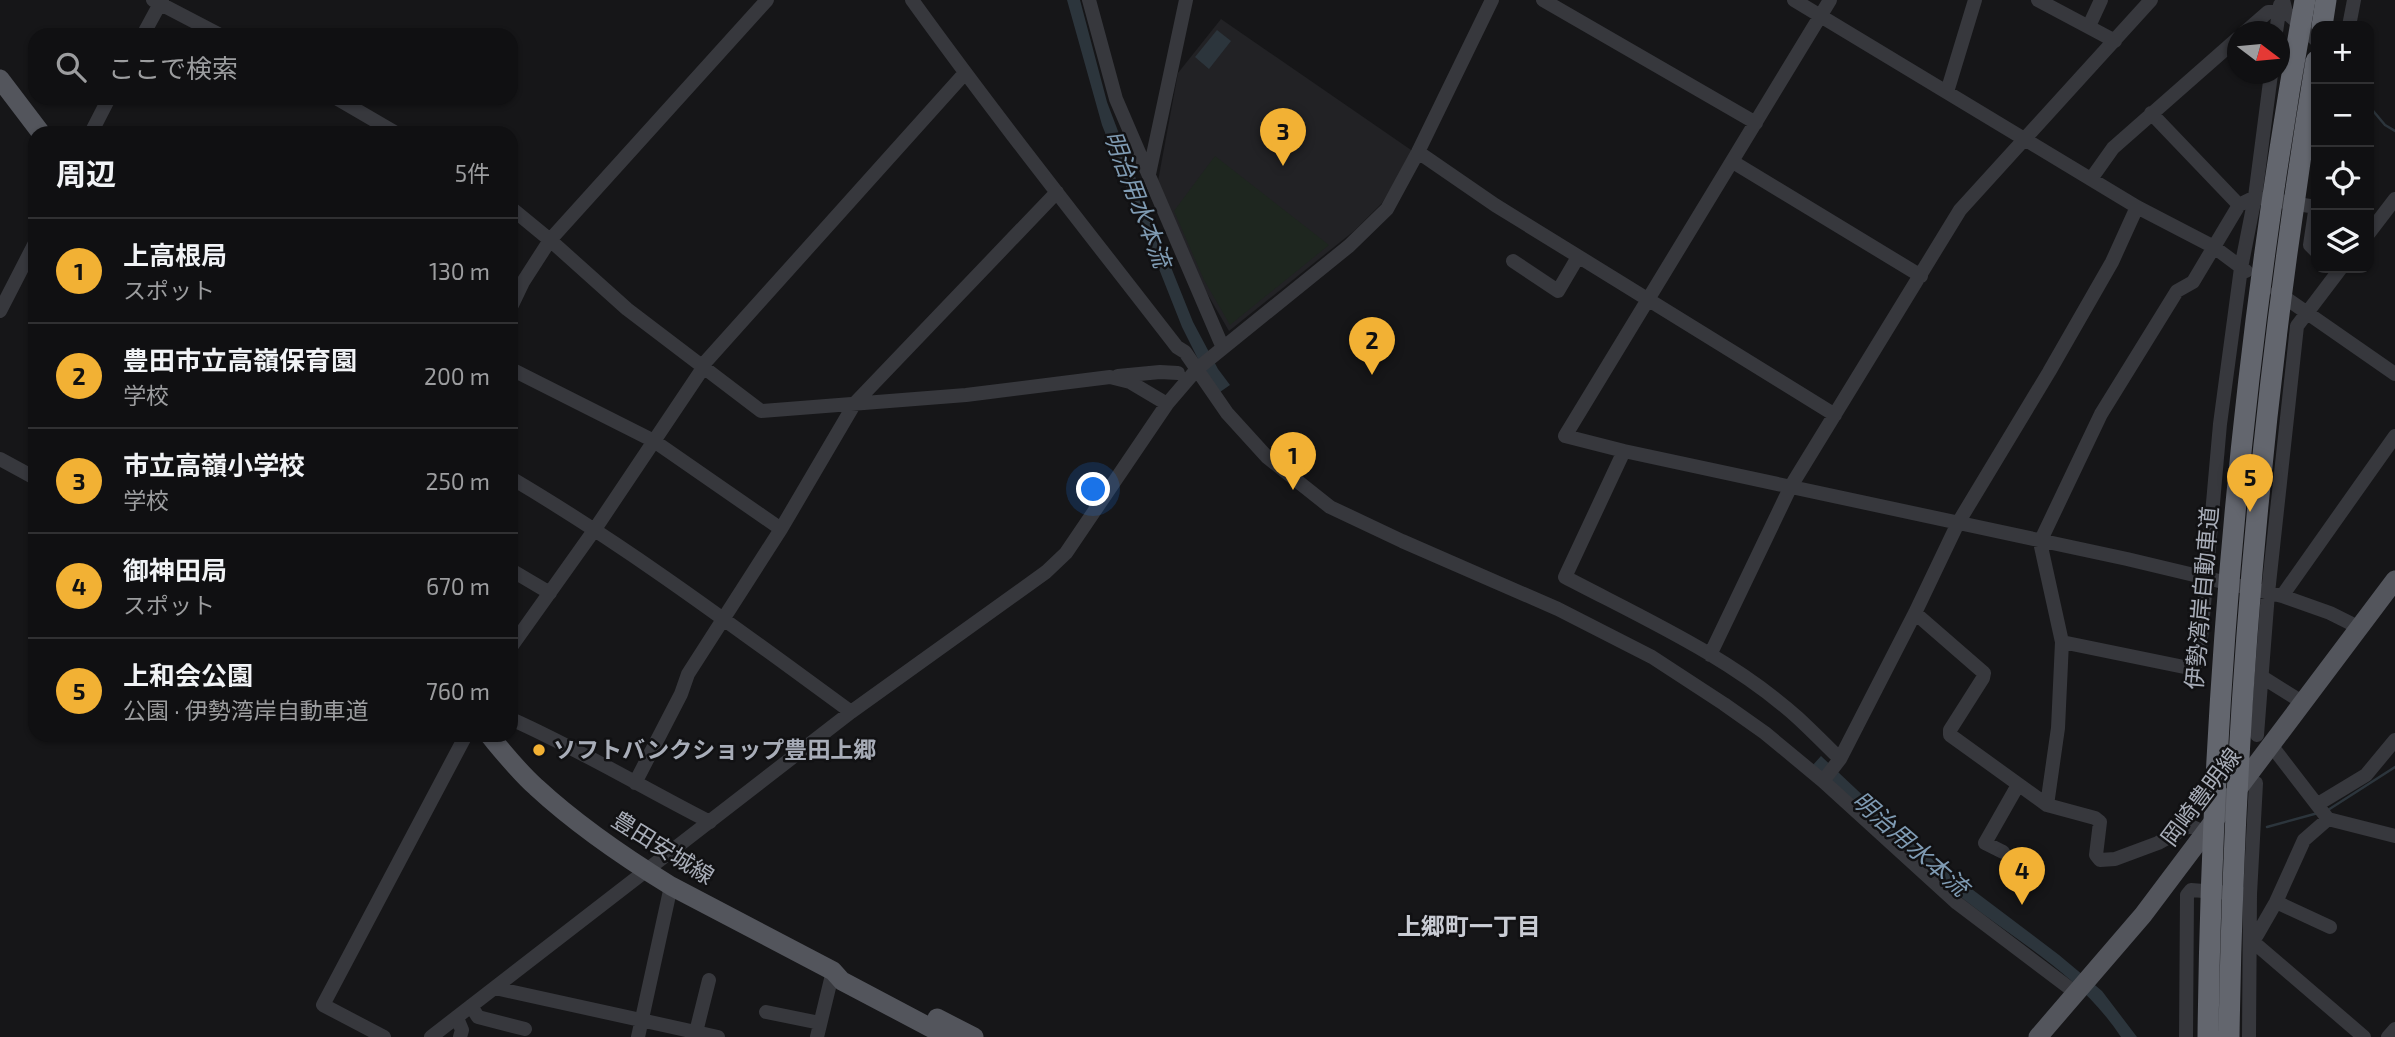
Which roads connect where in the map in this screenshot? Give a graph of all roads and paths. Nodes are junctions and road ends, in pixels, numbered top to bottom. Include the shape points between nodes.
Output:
1 (767, 0) edge
2 (912, 0) edge
3 (1089, 0) edge
4 (1186, 0) edge
5 (1492, 0) edge
6 (1543, 0) edge
7 (1794, 0) edge
8 (1830, 0) edge
9 (1975, 0) edge
10 (2038, 0) edge
11 (2101, 0) edge
12 (2151, 0) edge
13 (2305, 0) edge
14 (2326, 0) edge
15 (2354, 0) edge
16 (158, 1) edge
17 (2281, 4) edge
18 (1821, 17) junction
19 (2258, 21) edge
20 (2323, 21) edge
21 (2350, 21) edge
22 (2089, 26) junction
23 (146, 28) edge
24 (207, 28) edge
25 (2311, 35) edge
26 (2115, 41) junction
27 (2227, 47) edge
28 (965, 74) junction
29 (0, 79) edge
30 (2270, 84) edge
31 (2313, 84) edge
32 (1947, 92) junction
33 (105, 105) edge
34 (348, 105) edge
35 (2151, 113) junction
36 (1756, 123) junction
37 (36, 126) edge
38 (95, 126) edge
39 (384, 126) edge
40 (2027, 139) junction
41 (1418, 152) junction
42 (1733, 162) junction
43 (1149, 174) junction
44 (2091, 179) junction
45 (1057, 192) junction
46 (2255, 197) junction
47 (2395, 199) edge
48 (2239, 205) junction
49 (2311, 205) edge
50 (2137, 207) junction
51 (518, 214) edge
52 (2390, 215) edge
53 (2374, 229) edge
54 (550, 240) junction
55 (2214, 247) junction
56 (28, 257) edge
57 (1578, 257) junction
58 (1513, 261) dead end
59 (2241, 268) junction
60 (2336, 273) edge
61 (1921, 276) junction
62 (518, 292) edge
63 (1648, 299) junction
64 (0, 311) edge
65 (2307, 313) junction
66 (1208, 360) junction
67 (702, 368) junction
68 (518, 373) edge
69 (1178, 373) dead end
70 (2395, 374) edge
71 (1110, 377) junction
72 (855, 403) junction
73 (1167, 404) junction
74 (1835, 415) junction
75 (2220, 424) junction
76 (2395, 436) edge
77 (654, 441) junction
78 (2283, 448) junction
79 (1624, 451) junction
80 (0, 459) edge
81 (28, 474) edge
82 (518, 482) edge
83 (1791, 486) junction
84 (1958, 523) junction
85 (595, 529) junction
86 (781, 529) junction
87 (2040, 541) junction
88 (518, 574) edge
89 (2206, 578) junction
90 (2395, 580) edge
91 (550, 593) junction
92 (2275, 594) junction
93 (1915, 613) junction
94 (724, 619) junction
95 (2358, 627) junction
96 (518, 637) edge
97 (2062, 642) junction
98 (1710, 655) junction
99 (2262, 677) junction
100 (2302, 702) junction
101 (851, 712) junction
102 (518, 722) edge
103 (2264, 740) junction
104 (2395, 740) edge
105 (462, 742) edge
106 (495, 742) edge
107 (1831, 771) junction
108 (635, 783) junction
109 (2256, 783) dead end
110 (2018, 785) junction
111 (2318, 804) junction
112 (2047, 805) junction
113 (2328, 819) junction
114 (710, 822) junction
115 (2206, 833) junction
116 (2395, 836) edge
117 (2003, 852) dead end
118 (646, 871) junction
119 (671, 886) junction
120 (2250, 894) junction
121 (2276, 902) junction
122 (2330, 928) dead end
123 (2250, 940) junction
124 (833, 971) junction
125 (709, 980) dead end
126 (2081, 987) junction
127 (495, 988) junction
128 (471, 1006) junction
129 (766, 1012) dead end
130 (457, 1018) junction
131 (642, 1020) junction
132 (525, 1028) dead end
133 (2395, 1029) edge
134 (819, 1030) edge
135 (696, 1032) junction
136 (384, 1037) edge
137 (431, 1037) edge
138 (460, 1037) edge
139 (638, 1037) edge
140 (718, 1037) edge
141 (948, 1037) edge
142 (974, 1037) edge
143 (2038, 1037) edge
144 (2186, 1037) edge
145 (2208, 1037) edge
146 (2229, 1037) edge
147 (2249, 1037) edge
148 (2364, 1037) edge
149 (2388, 1037) edge

1 - 54 street
2 - 28 street
3 - 43 street via 1116,99
4 - 43 street
5 - 41 street
6 - 36 street
7 - 18 street
8 - 18 street
9 - 32 street
10 - 22 street
11 - 22 street
12 - 26 street
13 - 145 highway, 伊勢湾岸自動車道, bridge via 2265,250 2232,549 2215,782
14 - 20 highway
15 - 21 street
16 - 23 street
16 - 24 street
17 - 19 street
17 - 25 street
18 - 32 street
18 - 36 street
22 - 26 street
26 - 40 street
27 - 35 street
28 - 45 street
28 - 67 street
29 - 37 main road
30 - 46 street
31 - 146 highway, 伊勢湾岸自動車道, bridge via 2275,345 2251,565 2236,783
32 - 40 street
33 - 38 street
34 - 39 street
35 - 44 street via 2113,148
35 - 48 street
36 - 42 street
40 - 44 street
40 - 61 street via 1960,210
41 - 57 street
41 - 66 street via 1387,209 1349,246
42 - 61 street
42 - 63 street
43 - 66 street
44 - 50 street
45 - 66 street
45 - 72 street
46 - 48 street
46 - 49 street
46 - 59 street
47 - 52 street
48 - 55 street
50 - 55 street
50 - 84 street via 2106,273
51 - 54 street
52 - 53 street
54 - 62 street
54 - 67 street
55 - 59 street
55 - 87 street via 2193,282 2176,291 2101,414
56 - 64 street
57 - 58 street via 1558,291
57 - 63 street
59 - 65 street
59 - 75 street
60 - 65 street
61 - 74 street
63 - 74 street
63 - 79 street via 1565,436
65 - 70 street
65 - 78 street via 2297,326
66 - 73 street
66 - 107 street via 1227,413 1267,457 1330,507 1558,609 1652,657
67 - 72 street via 761,411
67 - 77 street
68 - 77 street
69 - 71 street
71 - 72 street
71 - 73 street via 1130,382
72 - 86 street
73 - 101 street via 1066,553
74 - 83 street
75 - 78 street
75 - 89 street
76 - 92 street
77 - 85 street
77 - 86 street
78 - 92 street
79 - 83 street
79 - 98 street via 1565,577
80 - 81 street
82 - 85 street
83 - 84 street
83 - 98 street
84 - 87 street
84 - 93 street
85 - 91 street
85 - 94 street
86 - 94 street
87 - 89 street
87 - 97 street
88 - 91 street
89 - 92 street
89 - 97 street via 2199,661 2189,668
90 - 95 main road, 岡崎豊明線
91 - 96 street
92 - 95 street
92 - 99 street
93 - 107 street
93 - 110 street via 1984,673 1950,734
94 - 101 street
94 - 108 street via 688,674
95 - 100 main road, 岡崎豊明線
97 - 112 street via 2058,728
98 - 107 street via 1797,716
99 - 100 street
99 - 103 street
100 - 103 main road, 岡崎豊明線
101 - 114 street
102 - 108 street via 566,743
103 - 111 street
103 - 115 main road, 岡崎豊明線
104 - 111 street via 2366,775
105 - 136 street via 323,1005
106 - 118 main road, 豊田安城線 via 535,786
107 - 126 street via 1957,903
108 - 114 street
109 - 120 street
110 - 112 street
110 - 117 street via 1985,843
111 - 113 street
112 - 115 street via 2100,822 2096,855 2100,860 2158,843 2187,827
113 - 116 street
113 - 121 street via 2300,846
114 - 118 street
115 - 126 main road, 岡崎豊明線
118 - 119 main road, 豊田安城線
118 - 127 street
119 - 124 main road, 豊田安城線
119 - 131 street
120 - 123 street
120 - 144 street via 2189,892
121 - 122 street
121 - 123 street
123 - 147 street
123 - 148 street
124 - 134 street
124 - 141 main road, 豊田安城線 via 842,982
124 - 142 main road, 豊田安城線 via 846,969
125 - 135 street
126 - 143 main road, 岡崎豊明線
127 - 128 street
127 - 131 street
128 - 130 street
128 - 132 street via 478,1017
129 - 134 street
130 - 137 street
130 - 138 street
131 - 135 street
131 - 139 street
133 - 149 street
135 - 140 street

